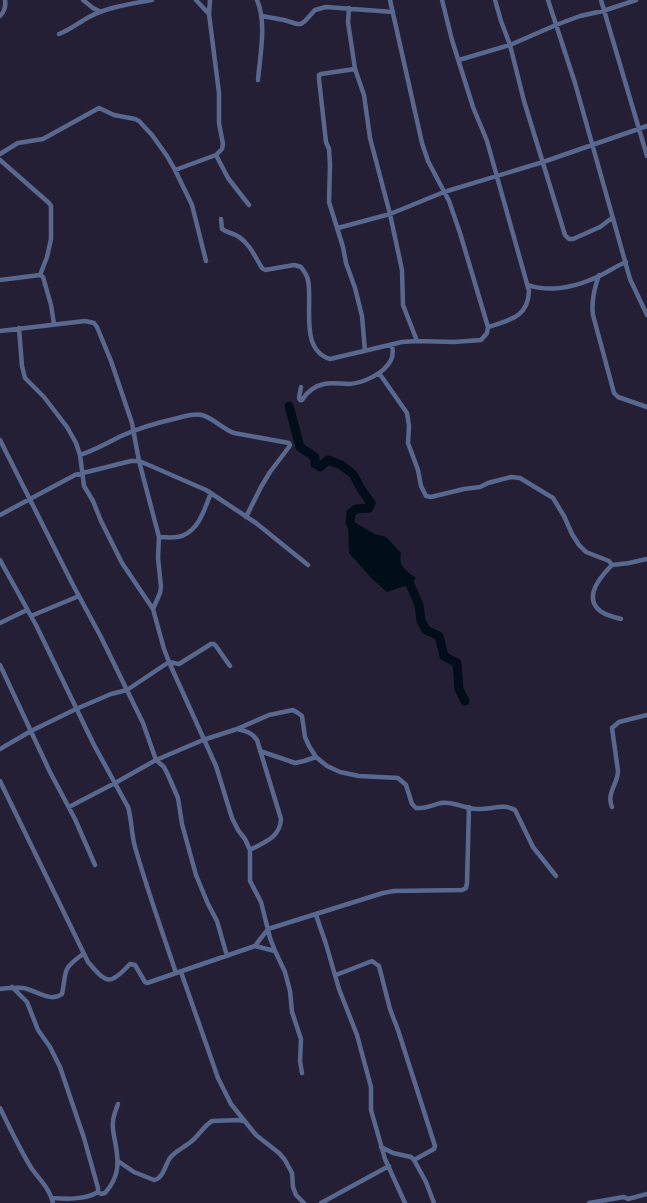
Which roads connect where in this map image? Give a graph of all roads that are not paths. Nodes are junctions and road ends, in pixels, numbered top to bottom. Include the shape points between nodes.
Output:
1 (5, 0) edge
2 (83, 0) edge
3 (149, 0) edge
4 (196, 0) edge
5 (210, 0) edge
6 (257, 0) edge
7 (390, 0) edge
8 (442, 0) edge
9 (495, 0) edge
10 (548, 0) edge
11 (601, 0) edge
12 (636, 0) edge
13 (348, 8) junction
14 (603, 11) junction
15 (101, 12) junction
16 (393, 12) junction
17 (209, 14) junction
18 (0, 16) edge
19 (262, 16) junction
20 (556, 25) junction
21 (59, 34) dead end
22 (510, 45) junction
23 (459, 60) junction
24 (355, 69) junction
25 (258, 80) dead end
26 (647, 126) edge
27 (638, 129) junction
28 (592, 144) junction
29 (0, 154) edge
30 (216, 155) junction
31 (647, 156) edge
32 (0, 160) edge
33 (543, 162) junction
34 (176, 170) junction
35 (496, 176) junction
36 (444, 192) junction
37 (249, 205) dead end
38 (390, 214) junction
39 (612, 218) junction
40 (221, 219) dead end
41 (338, 228) junction
42 (206, 261) dead end
43 (626, 262) junction
44 (40, 275) junction
45 (600, 275) junction
46 (0, 280) edge
47 (528, 285) junction
48 (647, 315) edge
49 (54, 324) junction
50 (488, 327) junction
51 (19, 328) junction
52 (0, 331) edge
53 (417, 341) junction
54 (392, 345) junction
55 (365, 351) junction
56 (379, 373) junction
57 (301, 387) dead end
58 (647, 407) edge
59 (133, 432) junction
60 (0, 440) edge
61 (80, 455) junction
62 (139, 461) junction
63 (82, 473) junction
64 (211, 493) junction
65 (30, 499) junction
66 (0, 515) edge
67 (246, 517) junction
68 (159, 537) junction
69 (647, 559) edge
70 (0, 560) edge
71 (308, 565) dead end
72 (612, 565) junction
73 (78, 596) junction
74 (153, 609) junction
75 (27, 610) junction
76 (31, 616) junction
77 (621, 619) dead end
78 (0, 622) edge
79 (169, 662) junction
80 (0, 665) edge
81 (230, 666) dead end
82 (127, 690) junction
83 (76, 709) junction
84 (647, 715) edge
85 (236, 729) junction
86 (31, 731) junction
87 (203, 740) junction
88 (0, 749) edge
89 (260, 751) junction
90 (316, 757) junction
91 (156, 760) junction
92 (0, 781) edge
93 (115, 783) junction
94 (612, 806) dead end
95 (69, 807) junction
96 (469, 807) junction
97 (250, 850) junction
98 (95, 865) dead end
99 (556, 876) dead end
100 (316, 915) junction
101 (268, 929) junction
102 (255, 946) junction
103 (275, 951) junction
104 (83, 954) junction
105 (227, 956) junction
106 (179, 972) junction
107 (336, 975) junction
108 (12, 987) junction
109 (0, 989) edge
110 (302, 1073) dead end
111 (118, 1104) dead end
112 (0, 1108) edge
113 (243, 1120) junction
114 (381, 1147) junction
115 (414, 1160) junction
116 (118, 1161) junction
117 (389, 1166) junction
118 (98, 1192) junction
119 (647, 1194) edge
120 (52, 1201) edge
121 (304, 1203) edge
122 (322, 1203) edge
123 (405, 1203) edge
124 (434, 1203) edge
125 (589, 1203) edge

1 - 18 street via 3,14
2 - 15 street
3 - 15 street
4 - 17 street
5 - 17 street
6 - 19 street
7 - 16 street
8 - 23 street
9 - 22 street
10 - 20 street
11 - 14 street
12 - 14 street
13 - 16 street
13 - 19 street via 320,8 301,24
13 - 24 street
14 - 20 street
14 - 27 street
15 - 21 street
16 - 36 street via 422,143
17 - 30 street via 219,93 218,123 224,144
19 - 25 street
20 - 22 street
20 - 28 street
22 - 23 street
22 - 33 street
23 - 35 street via 473,107 487,140
24 - 38 street via 364,95 370,138
24 - 41 street via 321,74 319,78 329,149 329,202
26 - 27 street
27 - 28 street
27 - 31 street
28 - 33 street
28 - 39 street
29 - 34 street via 18,143 43,139 99,108 114,115 139,121
30 - 34 street
30 - 37 street via 228,178
32 - 44 street via 51,206 51,238
33 - 35 street
33 - 39 street via 568,239 592,231
34 - 42 street via 192,205
35 - 36 street
35 - 47 street
36 - 38 street
36 - 50 street via 460,232
38 - 41 street
38 - 53 street via 402,270 404,305
39 - 43 street
40 - 55 street via 222,229 244,241 265,270 294,266 301,267 304,271 308,281 310,336 316,350 330,358
41 - 55 street via 362,316
43 - 45 street
43 - 48 street via 630,279
44 - 46 street
44 - 49 street via 43,277 51,305
45 - 47 street via 572,286 543,288
45 - 58 street via 592,306 614,393 618,397
47 - 50 street via 529,299 525,309 518,316
49 - 51 street
49 - 59 street via 85,321 94,323 97,327 121,389
50 - 53 street via 487,334 481,340
51 - 52 street
51 - 61 street via 25,378 44,397 67,427
53 - 54 street
54 - 55 street
54 - 56 street via 391,360
56 - 57 street via 356,382 321,384 310,390 302,400 298,398
56 - 72 street via 407,413 408,443 426,496 480,487 511,477 520,478 553,498 579,546
59 - 61 street
59 - 62 street
59 - 67 street via 195,414 203,415 227,431 289,443 290,447 270,472
60 - 65 street
61 - 63 street
62 - 63 street
62 - 64 street
62 - 68 street
63 - 65 street
63 - 74 street via 86,491 122,563
64 - 67 street
64 - 68 street via 201,517 191,531 184,536
65 - 66 street
65 - 73 street
67 - 71 street
68 - 74 street via 161,587
69 - 72 street
70 - 75 street
72 - 77 street via 600,577 594,590 593,602 598,609
73 - 76 street
73 - 82 street via 102,637
74 - 79 street
75 - 76 street
75 - 78 street
76 - 83 street
79 - 81 street via 179,664 214,644
79 - 82 street
79 - 87 street
80 - 86 street
82 - 83 street
82 - 91 street via 145,728
83 - 86 street
83 - 93 street
84 - 94 street via 619,722 612,728 618,771 610,797
85 - 87 street
85 - 89 street via 254,735
85 - 90 street via 269,715 293,710 302,716 305,737
86 - 88 street
86 - 95 street
87 - 91 street
87 - 97 street via 216,766 232,818
89 - 90 street via 294,763
89 - 97 street via 281,819 281,828 270,840
90 - 96 street via 340,772 359,776 398,778 406,785 412,804 416,808 422,809 440,803
91 - 93 street
91 - 105 street via 164,767 178,798 182,824 196,875 217,922
92 - 104 street
93 - 95 street
93 - 106 street via 128,807 134,845
95 - 98 street
96 - 99 street via 510,807 515,810 533,847
96 - 100 street via 466,888 394,891
97 - 101 street via 250,880 261,902
100 - 101 street
100 - 107 street
101 - 102 street
101 - 103 street
102 - 103 street
102 - 105 street
103 - 110 street via 286,972 292,1012 301,1039
104 - 106 street via 101,976 108,980 114,979 130,964 135,965 147,983
104 - 108 street via 68,966 64,973 62,994 58,997 50,998 24,988
105 - 106 street
106 - 113 street via 218,1078 231,1104
107 - 114 street via 357,1035 371,1087 372,1110
107 - 115 street via 372,961 379,966 390,1010 435,1146
108 - 109 street
108 - 118 street via 26,1002 38,1030 60,1067 84,1138
111 - 116 street via 112,1130
112 - 120 street via 29,1164 43,1181
113 - 116 street via 212,1121 173,1155 161,1176 154,1180 134,1172
113 - 121 street via 285,1160 292,1173 296,1195
114 - 115 street
114 - 117 street
115 - 124 street
116 - 118 street via 117,1172 108,1190 101,1194
117 - 122 street
117 - 123 street
118 - 120 street via 82,1198
119 - 125 street via 628,1199 624,1197

